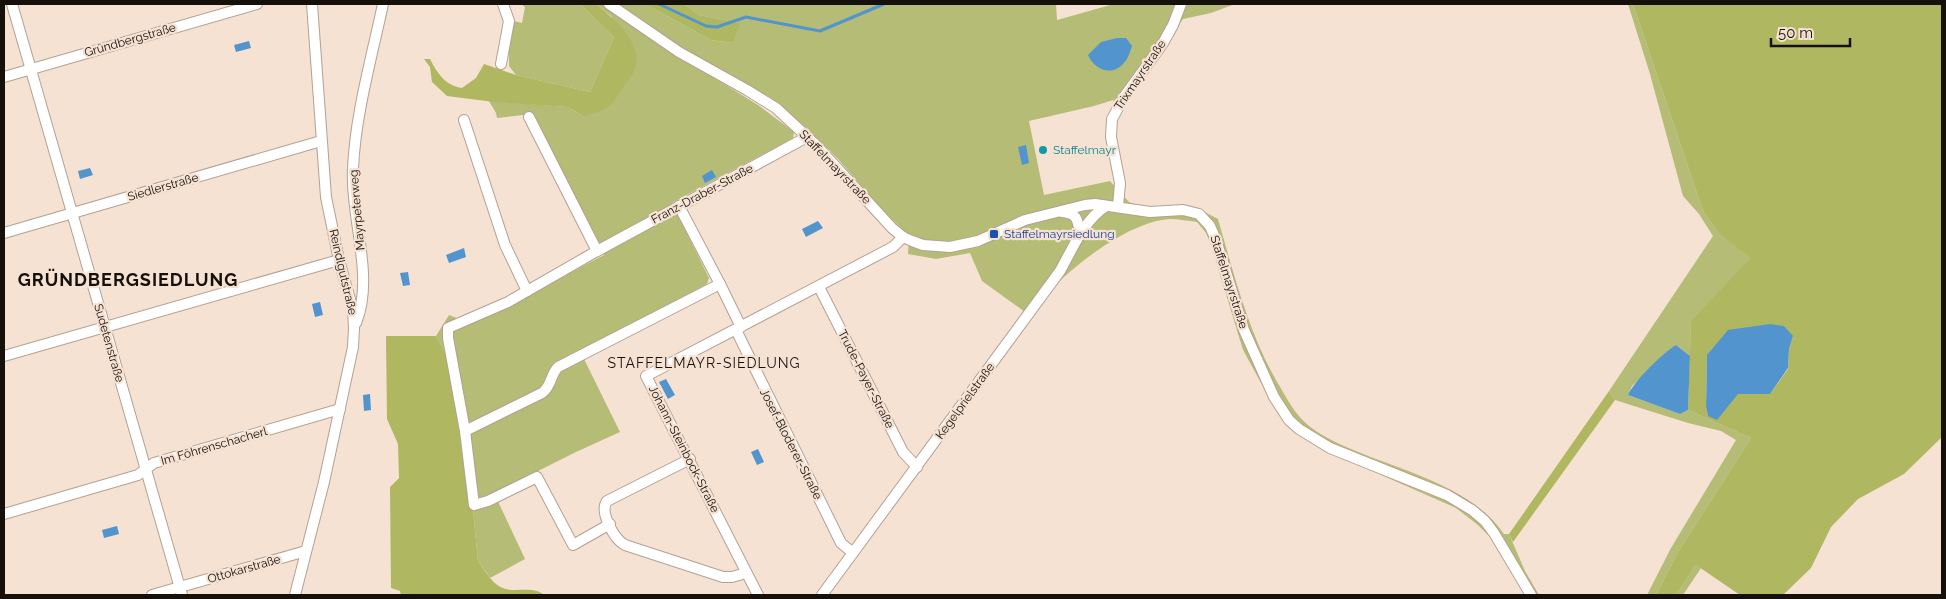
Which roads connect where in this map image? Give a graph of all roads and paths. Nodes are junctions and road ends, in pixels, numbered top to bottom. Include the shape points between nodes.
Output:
1 (12, 4) edge
2 (257, 4) edge
3 (312, 4) edge
4 (383, 4) edge
5 (503, 4) edge
6 (609, 4) edge
7 (1181, 4) edge
8 (501, 64) dead end
9 (30, 69) junction
10 (4, 77) edge
11 (529, 117) dead end
12 (464, 120) dead end
13 (807, 136) junction
14 (321, 141) junction
15 (679, 206) junction
16 (1106, 206) junction
17 (1118, 207) junction
18 (1061, 212) junction
19 (71, 214) junction
20 (4, 233) edge
21 (1080, 235) junction
22 (903, 237) junction
23 (597, 250) junction
24 (339, 260) junction
25 (720, 284) junction
26 (820, 287) junction
27 (527, 291) junction
28 (105, 328) junction
29 (354, 328) junction
30 (738, 328) junction
31 (4, 356) edge
32 (340, 409) junction
33 (465, 431) junction
34 (690, 459) junction
35 (917, 467) junction
36 (146, 470) junction
37 (4, 514) edge
38 (610, 524) junction
39 (306, 551) junction
40 (853, 554) junction
41 (746, 572) junction
42 (181, 591) edge
43 (152, 595) edge
44 (295, 595) edge
45 (758, 595) edge
46 (822, 595) edge
47 (1531, 595) edge

1 - 9 street, Sudetenstraße
2 - 9 street, Gründbergstraße
3 - 14 street, Reindlgutstraße
4 - 29 street, Mayrpeterweg via 355,139 352,170 362,276 362,303
5 - 8 street via 509,21
6 - 13 street, Staffelmayrstraße via 679,52 776,108
7 - 17 street, Trixmayrstraße via 1163,43 1112,119 1111,137 1120,183
9 - 10 street, Gründbergstraße
9 - 19 street, Sudetenstraße
11 - 23 street
12 - 27 street via 505,245
13 - 15 street, Franz-Draber-Straße
13 - 22 street, Staffelmayrstraße
14 - 19 street, Siedlerstraße
14 - 24 street, Reindlgutstraße via 326,196
15 - 23 street, Franz-Draber-Straße
15 - 25 street, Josef-Bloderer-Straße
16 - 17 street, Staffelmayrstraße
16 - 18 street, Staffelmayrstraße via 1085,204
16 - 21 street, Kegelprielstraße via 1096,213
17 - 47 street, Staffelmayrstraße via 1150,212 1192,211 1205,219 1216,240 1253,354 1274,398 1290,420 1330,448 1447,494 1472,510 1494,533
18 - 21 street via 1074,215
18 - 22 street, Staffelmayrstraße via 1026,220 963,245 923,245
19 - 20 street, Siedlerstraße
19 - 28 street, Sudetenstraße
21 - 35 street, Kegelprielstraße via 1060,271
22 - 26 street, Johann-Steinbock-Straße via 893,248
23 - 27 street, Franz-Draber-Straße
24 - 28 street
24 - 29 street, Reindlgutstraße
25 - 30 street, Josef-Bloderer-Straße
25 - 33 street via 558,367 550,385 542,393
26 - 30 street, Johann-Steinbock-Straße
26 - 35 street, Trude-Payer-Straße via 903,452
27 - 33 street, Franz-Draber-Straße via 448,328
28 - 31 street
28 - 36 street, Sudetenstraße
29 - 32 street, Reindlgutstraße
30 - 34 street, Johann-Steinbock-Straße via 646,376
30 - 40 street, Josef-Bloderer-Straße via 841,543
32 - 36 street, Im Föhrenschacherl via 154,463
32 - 39 street, Reindlgutstraße
33 - 38 street via 474,505 537,477 573,545
34 - 38 street via 607,501 604,511
34 - 41 street, Johann-Steinbock-Straße
35 - 40 street, Kegelprielstraße
36 - 37 street, Im Föhrenschacherl
36 - 42 street, Sudetenstraße
38 - 41 street via 625,545 723,577
39 - 42 street, Ottokarstraße
39 - 44 street, Reindlgutstraße
40 - 46 street, Kegelprielstraße
41 - 45 street, Johann-Steinbock-Straße
42 - 43 street, Ottokarstraße

